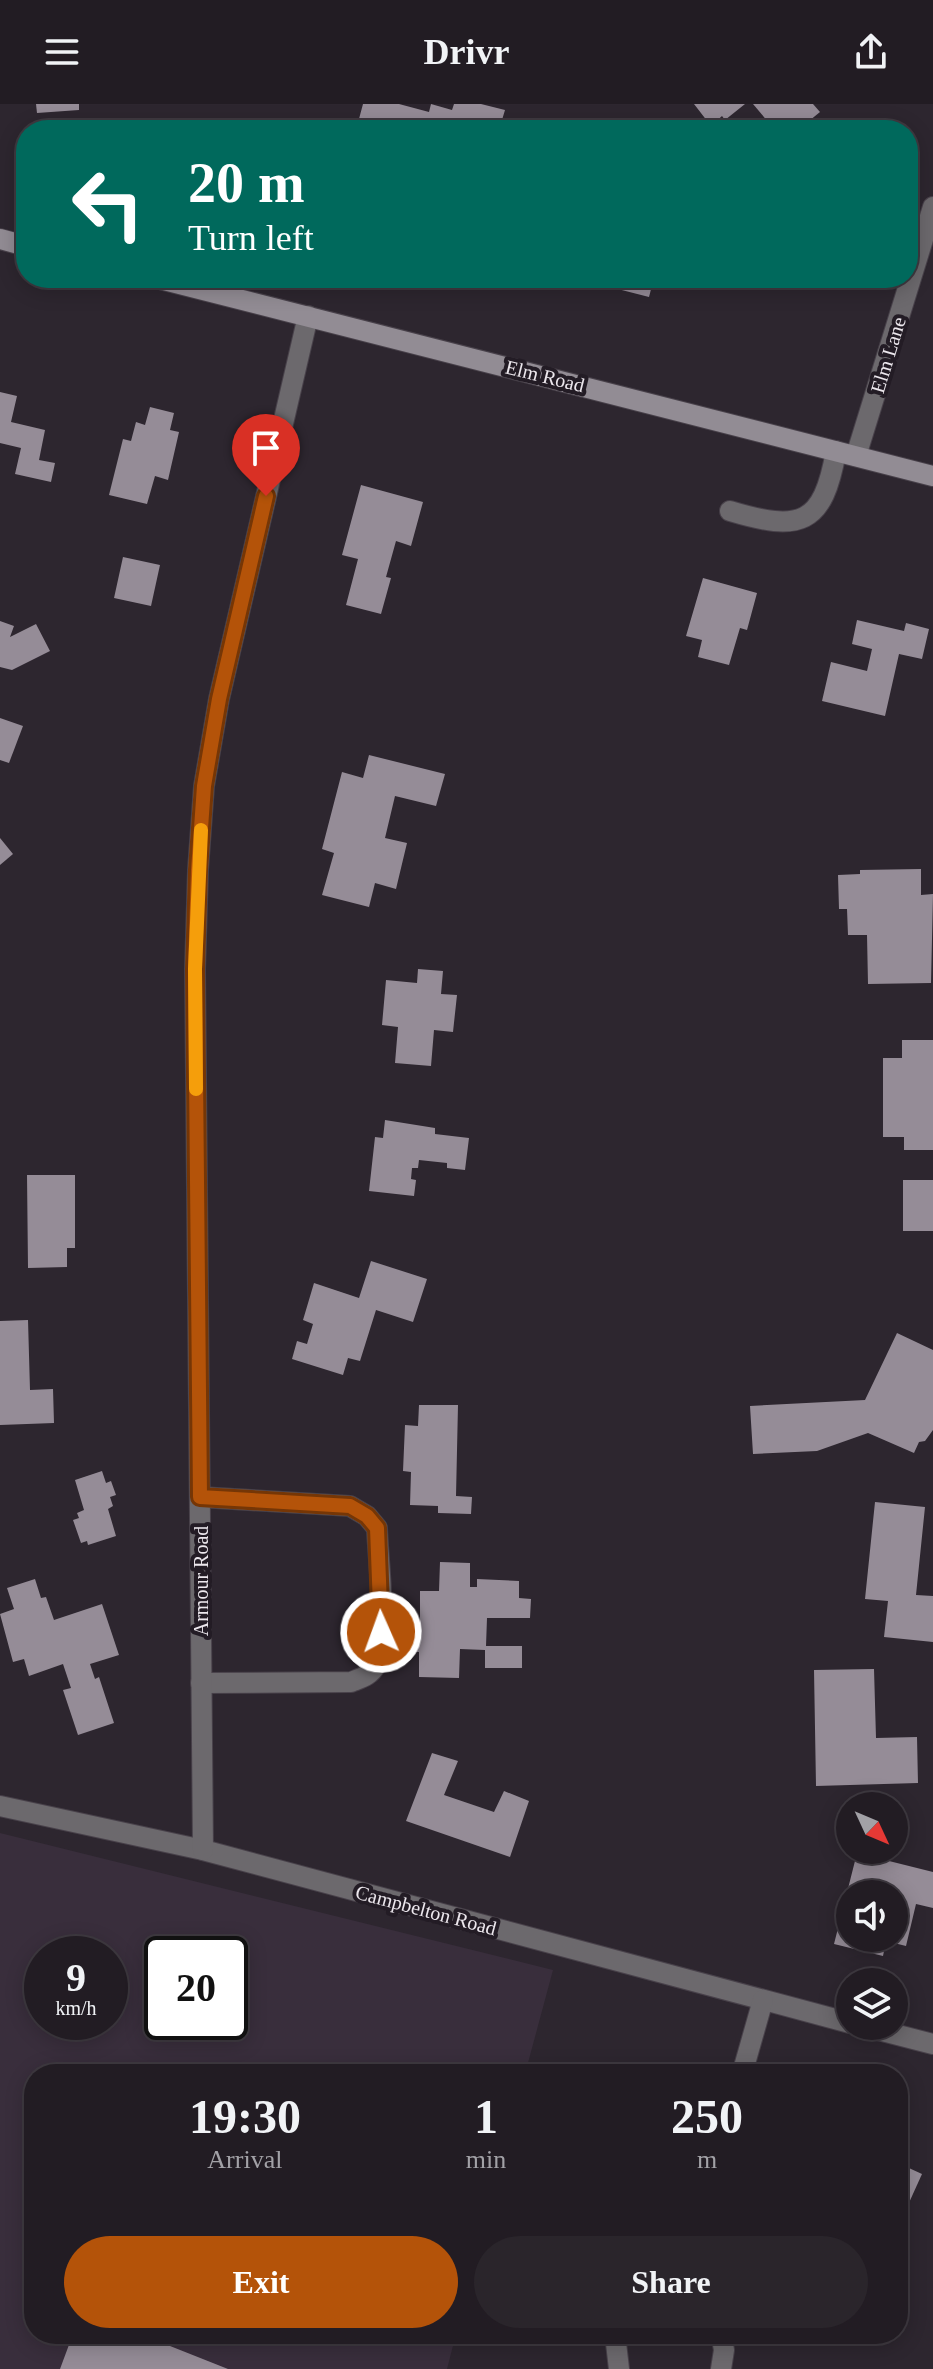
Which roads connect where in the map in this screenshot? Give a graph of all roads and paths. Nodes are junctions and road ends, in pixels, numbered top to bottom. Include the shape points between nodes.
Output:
1 (933, 207) edge
2 (918, 250) edge
3 (196, 288) edge
4 (904, 288) edge
5 (308, 316) junction
6 (846, 454) junction
7 (933, 476) edge
8 (730, 511) dead end
9 (200, 1497) junction
10 (201, 1683) junction
11 (0, 1806) edge
12 (203, 1850) junction
13 (763, 2000) junction
14 (836, 2019) edge
15 (908, 2038) edge
16 (933, 2044) edge
17 (745, 2064) edge
18 (617, 2344) edge
19 (723, 2344) edge
20 (619, 2369) edge
21 (721, 2369) edge

1 - 2 street, Elm Lane
3 - 5 street, Elm Road
4 - 6 street, Elm Lane
5 - 6 street, Elm Road
5 - 9 street, Armour Road via 219,699 204,786 195,969
6 - 7 street, Elm Road
6 - 8 street, Elm Lane via 815,510 797,523
9 - 10 street, Armour Road
9 - 10 street via 350,1506 367,1516 377,1528 381,1632 377,1664 367,1676 351,1682
10 - 12 street, Armour Road
11 - 12 street, Campbelton Road
12 - 13 street, Campbelton Road
13 - 14 street, Campbelton Road
13 - 17 street
15 - 16 street
18 - 20 street
19 - 21 street

